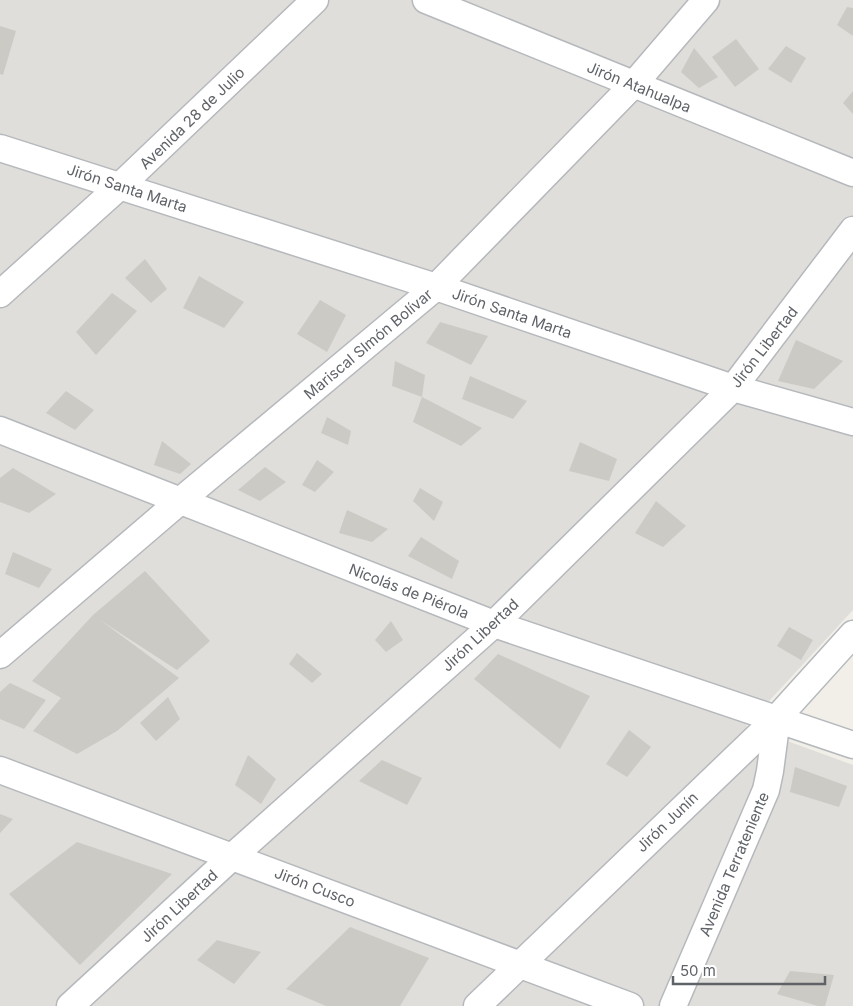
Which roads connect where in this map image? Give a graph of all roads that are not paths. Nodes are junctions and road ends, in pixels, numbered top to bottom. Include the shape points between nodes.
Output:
1 (315, 0) edge
2 (426, 0) edge
3 (706, 0) edge
4 (634, 84) junction
5 (0, 148) edge
6 (853, 173) edge
7 (120, 186) junction
8 (853, 230) edge
9 (436, 287) junction
10 (0, 294) edge
11 (733, 388) junction
12 (853, 422) edge
13 (0, 430) edge
14 (180, 501) junction
15 (494, 624) junction
16 (853, 634) edge
17 (0, 656) edge
18 (777, 718) junction
19 (853, 745) edge
20 (0, 770) edge
21 (233, 856) junction
22 (520, 964) junction
23 (70, 1006) edge
24 (477, 1006) edge
25 (630, 1006) edge
26 (673, 1006) edge

1 - 7 street, Avenida 28 de Julio
2 - 4 street, Jirón Atahualpa
3 - 4 street, Mariscal SImón Bolívar
4 - 6 street, Jirón Atahualpa
4 - 9 street, Mariscal SImón Bolívar
5 - 7 street, Jirón Santa Marta
7 - 9 street, Jirón Santa Marta
7 - 10 street, Avenida 28 de Julio
8 - 11 street, Jirón Libertad
9 - 11 street, Jirón Santa Marta
9 - 14 street, Mariscal SImón Bolívar
11 - 12 street, Jirón Santa Marta
11 - 15 street, Jirón Libertad
13 - 14 street, Nicolás de Piérola
14 - 15 street, Nicolás de Piérola
14 - 17 street, Mariscal SImón Bolívar
15 - 18 street, Nicolás de Piérola
15 - 21 street, Jirón Libertad
16 - 18 street, Jirón Junín
18 - 19 street, Nicolás de Piérola
18 - 22 street, Jirón Junín
18 - 26 street, Avenida Terrateniente via 766,790
20 - 21 street, Jirón Cusco
21 - 22 street, Jirón Cusco
21 - 23 street, Jirón Libertad
22 - 24 street, Jirón Junín
22 - 25 street, Jirón Cusco

